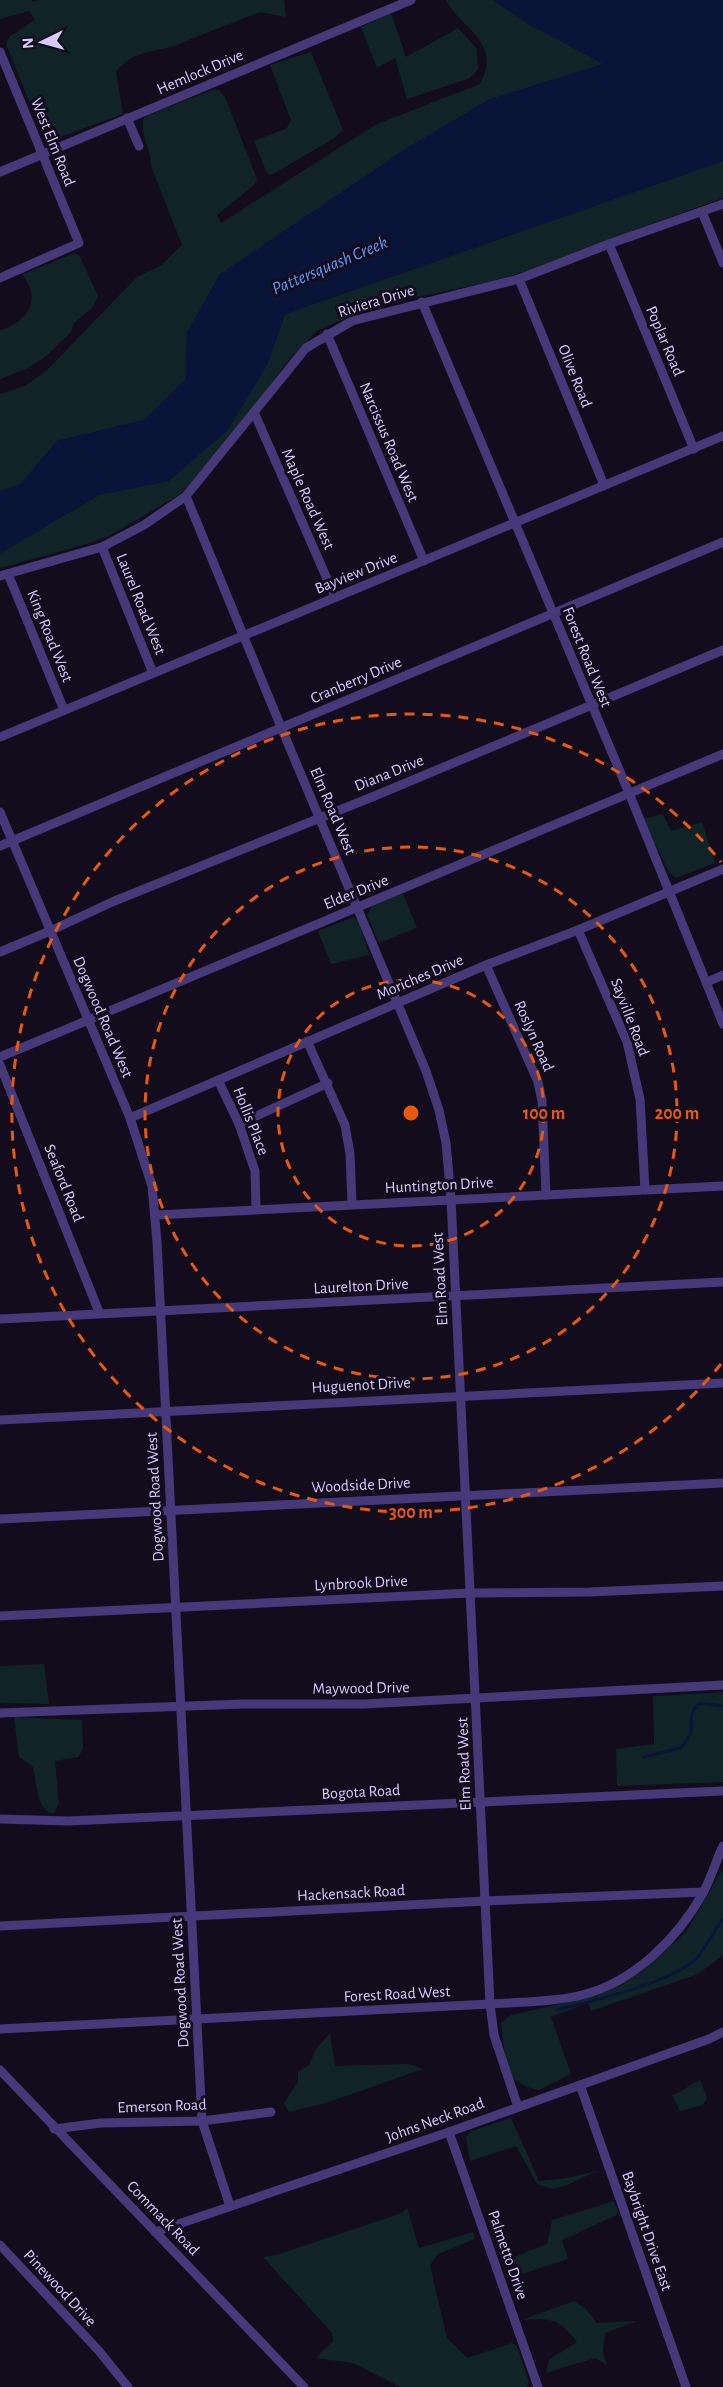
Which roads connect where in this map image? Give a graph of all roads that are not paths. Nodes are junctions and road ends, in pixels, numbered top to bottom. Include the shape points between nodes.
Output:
1 (411, 0) edge
2 (0, 52) edge
3 (2, 64) edge
4 (127, 118) junction
5 (139, 146) dead end
6 (42, 154) junction
7 (0, 172) edge
8 (723, 204) edge
9 (702, 212) junction
10 (609, 244) junction
11 (723, 263) edge
12 (0, 278) edge
13 (519, 279) junction
14 (422, 302) junction
15 (327, 334) junction
16 (254, 412) junction
17 (723, 436) edge
18 (694, 449) junction
19 (604, 485) junction
20 (186, 496) junction
21 (514, 523) junction
22 (723, 542) edge
23 (102, 547) junction
24 (424, 561) junction
25 (4, 575) edge
26 (334, 597) junction
27 (554, 614) junction
28 (244, 634) junction
29 (723, 650) edge
30 (153, 673) junction
31 (590, 705) junction
32 (64, 710) junction
33 (281, 727) junction
34 (0, 737) edge
35 (723, 754) edge
36 (629, 793) junction
37 (0, 812) edge
38 (319, 818) junction
39 (12, 840) junction
40 (0, 846) edge
41 (723, 868) edge
42 (669, 892) junction
43 (358, 907) junction
44 (578, 930) junction
45 (50, 931) junction
46 (0, 952) edge
47 (486, 965) junction
48 (723, 975) edge
49 (707, 982) junction
50 (399, 1003) junction
51 (87, 1021) junction
52 (723, 1024) edge
53 (307, 1041) junction
54 (0, 1057) edge
55 (0, 1065) edge
56 (218, 1080) junction
57 (328, 1083) junction
58 (130, 1118) junction
59 (239, 1124) junction
60 (723, 1186) edge
61 (645, 1190) junction
62 (546, 1195) junction
63 (451, 1199) junction
64 (352, 1204) junction
65 (256, 1209) junction
66 (156, 1215) junction
67 (723, 1282) edge
68 (455, 1296) junction
69 (160, 1311) junction
70 (99, 1312) junction
71 (0, 1319) edge
72 (723, 1383) edge
73 (461, 1395) junction
74 (165, 1410) junction
75 (0, 1420) edge
76 (723, 1483) edge
77 (466, 1494) junction
78 (171, 1511) junction
79 (0, 1519) edge
80 (723, 1586) edge
81 (469, 1593) junction
82 (176, 1607) junction
83 (0, 1616) edge
84 (723, 1685) edge
85 (476, 1699) junction
86 (182, 1705) junction
87 (0, 1713) edge
88 (723, 1791) edge
89 (480, 1800) junction
90 (187, 1816) junction
91 (0, 1819) edge
92 (723, 1846) edge
93 (703, 1892) junction
94 (485, 1901) junction
95 (192, 1917) junction
96 (0, 1926) edge
97 (490, 2004) junction
98 (196, 2018) junction
99 (0, 2029) edge
100 (723, 2032) edge
101 (0, 2070) edge
102 (580, 2085) junction
103 (518, 2107) junction
104 (272, 2112) dead end
105 (202, 2121) junction
106 (54, 2129) junction
107 (449, 2132) junction
108 (230, 2206) junction
109 (155, 2232) junction
110 (0, 2245) edge
111 (124, 2386) edge
112 (304, 2387) edge
113 (538, 2387) edge
114 (686, 2387) edge

1 - 4 street, Hemlock Drive
2 - 3 street, West Elm Road
3 - 6 street, West Elm Road
4 - 5 street
4 - 6 street, Hemlock Drive
6 - 7 street, Hemlock Drive
6 - 12 street, West Elm Road via 79,243
8 - 9 street, Riviera Drive
9 - 10 street, Riviera Drive
9 - 11 street
10 - 13 street, Riviera Drive
10 - 18 street, Poplar Road
13 - 14 street, Riviera Drive
13 - 19 street, Olive Road
14 - 15 street, Riviera Drive via 352,321
14 - 21 street, Forest Road West
15 - 16 street, Riviera Drive via 306,348
15 - 24 street, Narcissus Road West
16 - 20 street, Riviera Drive
16 - 26 street, Maple Road West
17 - 18 street, Bayview Drive
18 - 19 street, Bayview Drive
19 - 21 street, Bayview Drive
20 - 23 street, Riviera Drive
20 - 28 street, Elm Road West
21 - 24 street, Bayview Drive
21 - 27 street, Forest Road West
22 - 27 street, Cranberry Drive
23 - 25 street, Riviera Drive
23 - 30 street, Laurel Road West
24 - 26 street, Bayview Drive
25 - 32 street, King Road West
26 - 28 street, Bayview Drive
27 - 31 street, Forest Road West
27 - 33 street, Cranberry Drive
28 - 30 street, Bayview Drive
28 - 33 street, Elm Road West
29 - 31 street, Diana Drive
30 - 32 street, Bayview Drive
31 - 36 street, Forest Road West
31 - 38 street, Diana Drive
32 - 34 street, Bayview Drive
33 - 38 street, Elm Road West
33 - 39 street, Cranberry Drive
35 - 36 street, Elder Drive
36 - 42 street, Forest Road West
36 - 43 street, Elder Drive
37 - 39 street, Dogwood Road West
38 - 43 street, Elm Road West
38 - 45 street, Diana Drive
39 - 40 street, Cranberry Drive
39 - 45 street, Dogwood Road West
41 - 42 street, Moriches Drive
42 - 44 street, Moriches Drive
42 - 49 street, Forest Road West
43 - 50 street, Elm Road West
43 - 51 street, Elder Drive
44 - 47 street, Moriches Drive
44 - 61 street, Sayville Road via 627,1042 640,1099
45 - 46 street, Diana Drive
45 - 51 street, Dogwood Road West
47 - 50 street, Moriches Drive
47 - 62 street, Roslyn Road via 538,1082
48 - 49 street
49 - 52 street, Forest Road West
50 - 53 street, Moriches Drive
50 - 63 street, Elm Road West via 440,1110
51 - 54 street, Elder Drive
51 - 58 street, Dogwood Road West
53 - 56 street, Moriches Drive
53 - 57 street
55 - 70 street, Seaford Road
56 - 58 street, Moriches Drive
56 - 59 street, Hollis Place
57 - 59 street
57 - 64 street via 349,1141
58 - 66 street, Dogwood Road West via 152,1186
59 - 65 street, Hollis Place via 255,1171
60 - 61 street, Huntington Drive
61 - 62 street, Huntington Drive
62 - 63 street, Huntington Drive
63 - 64 street, Huntington Drive
63 - 68 street, Elm Road West
64 - 65 street, Huntington Drive
65 - 66 street, Huntington Drive
66 - 69 street, Dogwood Road West
67 - 68 street, Laurelton Drive
68 - 69 street, Laurelton Drive
68 - 73 street, Elm Road West
69 - 70 street, Laurelton Drive
69 - 74 street, Dogwood Road West
70 - 71 street, Laurelton Drive
72 - 73 street, Huguenot Drive
73 - 74 street, Huguenot Drive
73 - 77 street, Elm Road West
74 - 75 street, Huguenot Drive
74 - 78 street, Dogwood Road West
76 - 77 street, Woodside Drive
77 - 78 street, Woodside Drive
77 - 81 street, Elm Road West
78 - 79 street, Woodside Drive
78 - 82 street, Dogwood Road West
80 - 81 street, Lynbrook Drive
81 - 82 street, Lynbrook Drive
81 - 85 street, Elm Road West
82 - 83 street, Lynbrook Drive
82 - 86 street, Dogwood Road West
84 - 85 street, Maywood Drive
85 - 86 street, Maywood Drive via 352,1705
85 - 89 street, Elm Road West
86 - 87 street, Maywood Drive
86 - 90 street, Dogwood Road West
88 - 89 street, Bogota Road
89 - 90 street, Bogota Road
89 - 94 street, Elm Road West
90 - 91 street, Bogota Road via 68,1821
90 - 95 street, Dogwood Road West
92 - 93 street, Forest Road West
93 - 94 street, Hackensack Road
93 - 97 street, Forest Road West via 674,1936 635,1970 606,1986 556,1999
94 - 95 street, Hackensack Road
94 - 97 street, Elm Road West
95 - 96 street, Hackensack Road
95 - 98 street, Dogwood Road West
97 - 98 street, Forest Road West
97 - 103 street, Elm Road West via 494,2035
98 - 99 street, Forest Road West
98 - 105 street, Dogwood Road West
100 - 102 street, Johns Neck Road
101 - 106 street, Commack Road
102 - 103 street, Johns Neck Road
102 - 114 street, Baybright Drive East
103 - 107 street, Johns Neck Road
104 - 105 street, Emerson Road
105 - 106 street, Emerson Road via 101,2123
105 - 108 street, Dogwood Road West
106 - 109 street, Commack Road
107 - 108 street, Johns Neck Road
107 - 113 street, Palmetto Drive
108 - 109 street, Johns Neck Road
109 - 112 street, Commack Road
110 - 111 street, Pinewood Drive via 99,2351

